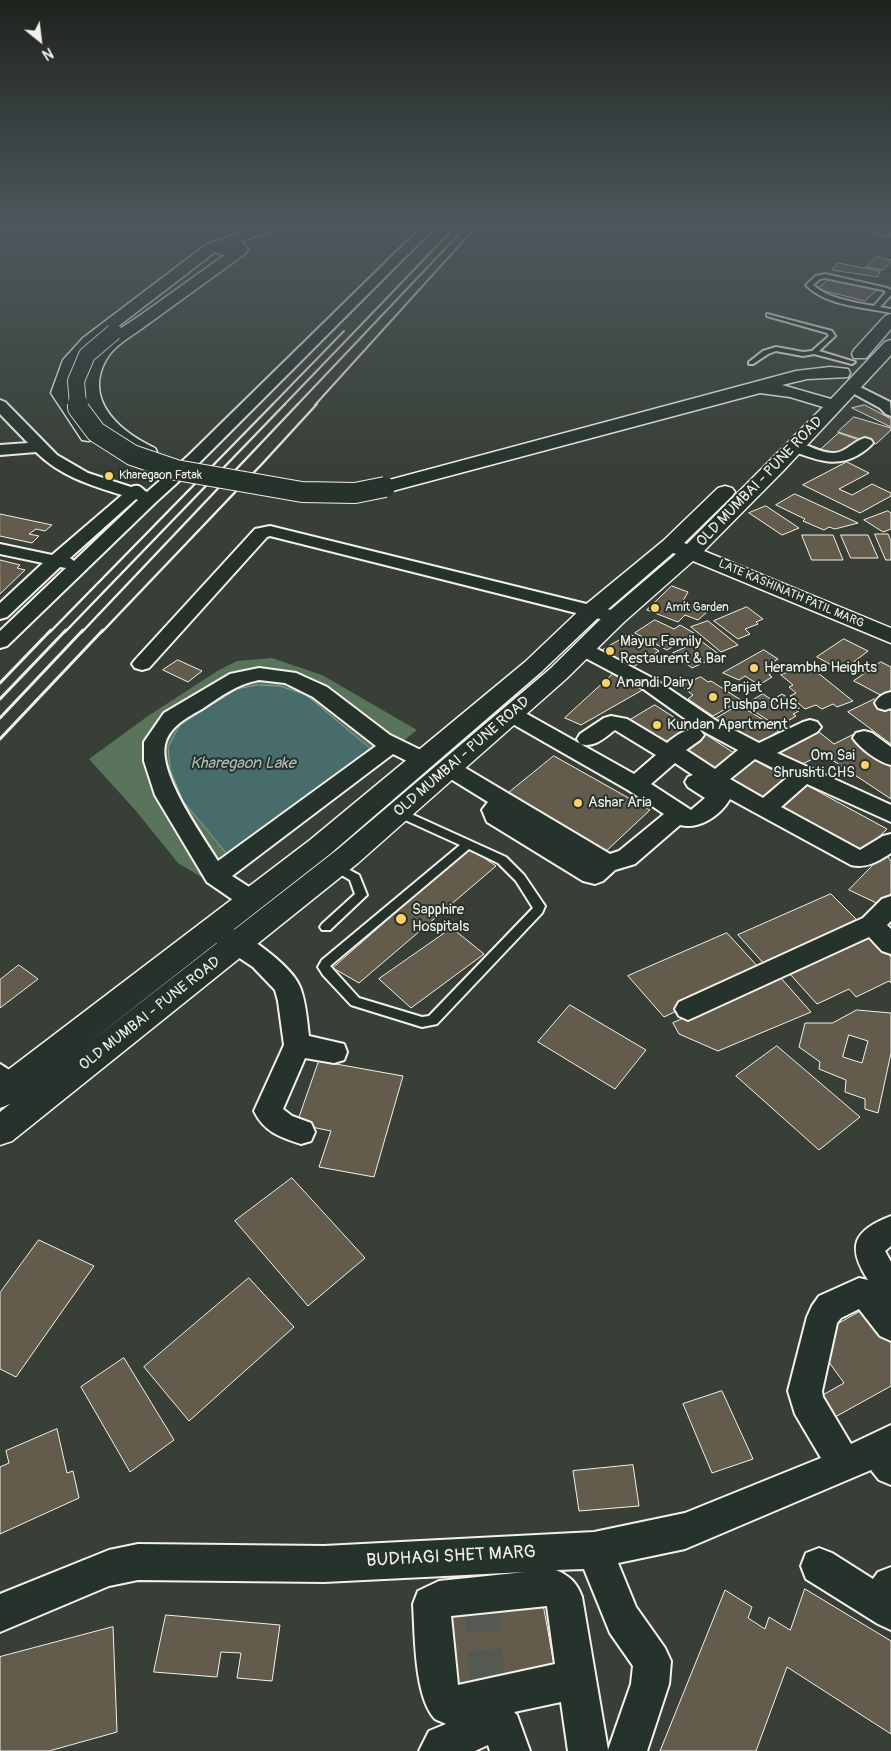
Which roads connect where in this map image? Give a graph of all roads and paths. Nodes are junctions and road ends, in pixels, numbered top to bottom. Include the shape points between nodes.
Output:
1 (133, 308) edge
2 (145, 308) edge
3 (161, 308) edge
4 (331, 308) edge
5 (340, 308) edge
6 (879, 308) edge
7 (891, 311) edge
8 (769, 315) dead end
9 (891, 319) edge
10 (891, 345) edge
11 (814, 352) junction
12 (751, 363) dead end
13 (849, 374) junction
14 (752, 390) junction
15 (825, 403) junction
16 (0, 405) edge
17 (889, 406) edge
18 (776, 441) dead end
19 (865, 443) dead end
20 (38, 447) junction
21 (795, 447) junction
22 (0, 450) edge
23 (167, 466) junction
24 (734, 482) dead end
25 (133, 494) junction
26 (150, 498) junction
27 (0, 549) edge
28 (681, 549) junction
29 (56, 561) junction
30 (80, 565) junction
31 (0, 613) edge
32 (604, 614) junction
33 (891, 636) edge
34 (0, 642) edge
35 (583, 649) junction
36 (142, 664) dead end
37 (512, 714) junction
38 (810, 727) dead end
39 (693, 735) dead end
40 (864, 738) dead end
41 (588, 739) dead end
42 (391, 745) junction
43 (757, 751) junction
44 (891, 758) edge
45 (423, 760) junction
46 (662, 762) junction
47 (449, 768) junction
48 (812, 777) junction
49 (715, 780) junction
50 (636, 785) junction
51 (891, 802) edge
52 (765, 809) junction
53 (398, 812) junction
54 (679, 813) junction
55 (891, 814) edge
56 (891, 842) edge
57 (468, 844) junction
58 (335, 866) junction
59 (215, 876) junction
60 (251, 900) junction
61 (891, 905) edge
62 (872, 925) junction
63 (326, 927) dead end
64 (214, 929) junction
65 (238, 944) junction
66 (891, 944) edge
67 (688, 1010) dead end
68 (297, 1045) junction
69 (334, 1052) dead end
70 (52, 1073) junction
71 (5, 1082) edge
72 (0, 1131) edge
73 (301, 1132) dead end
74 (891, 1230) edge
75 (891, 1287) edge
76 (891, 1325) edge
77 (886, 1453) edge
78 (844, 1466) junction
79 (594, 1550) junction
80 (819, 1566) dead end
81 (887, 1599) edge
82 (0, 1614) edge
83 (577, 1679) junction
84 (439, 1751) edge
85 (510, 1751) edge
86 (588, 1751) edge
87 (627, 1751) edge

1 - 23 street via 89,341 71,360 60,393 86,435 109,451
2 - 14 street, bridge via 87,356 76,381 78,408 96,432 132,455 176,470 302,492 355,494
3 - 23 street via 99,357 89,382 96,409 109,426 130,445
4 - 23 street
5 - 23 street
6 - 7 lane
8 - 11 lane via 832,334
9 - 13 street, OLD MUMBAI - PUNE ROAD
10 - 13 street, OLD MUMBAI - PUNE ROAD
11 - 12 lane via 799,354 775,349
11 - 13 lane
13 - 14 street via 822,371 801,374
13 - 15 street, OLD MUMBAI - PUNE ROAD
13 - 17 street
14 - 15 street via 785,390
15 - 18 street, OLD MUMBAI - PUNE ROAD
15 - 21 street, OLD MUMBAI - PUNE ROAD
16 - 20 street
19 - 21 street via 837,460
20 - 22 street
20 - 25 street via 82,477
21 - 28 street, OLD MUMBAI - PUNE ROAD
23 - 25 street
23 - 26 street
24 - 28 street, OLD MUMBAI - PUNE ROAD
25 - 26 street
25 - 29 street
26 - 30 street
27 - 29 street
28 - 32 street, OLD MUMBAI - PUNE ROAD
28 - 33 street, LATE KASHINATH PATIL MARG
29 - 30 street
29 - 31 street
30 - 34 street
32 - 35 street, OLD MUMBAI - PUNE ROAD
32 - 36 street via 270,531 261,533
32 - 45 street, OLD MUMBAI - PUNE ROAD via 533,666
35 - 37 street, OLD MUMBAI - PUNE ROAD
35 - 43 street via 649,684 708,725
37 - 47 street, OLD MUMBAI - PUNE ROAD
37 - 50 street
38 - 43 street
39 - 49 street via 674,750
40 - 44 street
41 - 46 street via 611,723 620,724 666,751 670,756
42 - 45 street
42 - 59 street
42 - 59 street via 320,692 289,677 260,674 237,678 171,718 154,742 156,761 166,795
43 - 48 street
43 - 49 street
45 - 60 street, OLD MUMBAI - PUNE ROAD
46 - 50 street
46 - 54 street via 719,799 694,819
47 - 53 street, OLD MUMBAI - PUNE ROAD
47 - 54 street via 503,800 493,810 495,816 590,876 607,863 627,858
48 - 51 street via 836,770
48 - 52 street
48 - 55 street
49 - 52 street
50 - 54 street
52 - 56 street via 859,859
53 - 57 lane
53 - 58 street, OLD MUMBAI - PUNE ROAD
57 - 57 lane via 502,860 535,898 538,910 433,1020 422,1022 355,1002 327,972 326,963
58 - 63 lane via 355,878 361,895
58 - 65 street, OLD MUMBAI - PUNE ROAD
59 - 60 street
60 - 64 street, OLD MUMBAI - PUNE ROAD
61 - 62 street
62 - 66 street
62 - 67 street
64 - 65 street
64 - 70 street, OLD MUMBAI - PUNE ROAD
65 - 68 street via 262,960 287,986
65 - 70 street, OLD MUMBAI - PUNE ROAD
68 - 69 street
68 - 73 street via 268,1111 282,1126
70 - 71 street, OLD MUMBAI - PUNE ROAD
70 - 72 street, OLD MUMBAI - PUNE ROAD
74 - 75 street via 869,1246 872,1260
76 - 78 street via 872,1300 859,1293 830,1307 823,1317 805,1391 807,1402
77 - 78 street, BUDHAGI SHET MARG
78 - 79 street, BUDHAGI SHET MARG via 685,1531
79 - 82 street, BUDHAGI SHET MARG via 324,1564 138,1562 109,1568
79 - 87 street via 623,1620 652,1661 650,1684
80 - 81 street
83 - 83 street via 564,1597 553,1587 439,1599 431,1604 440,1692 450,1706 489,1694
83 - 86 street
84 - 85 street via 443,1745 496,1722 503,1728

